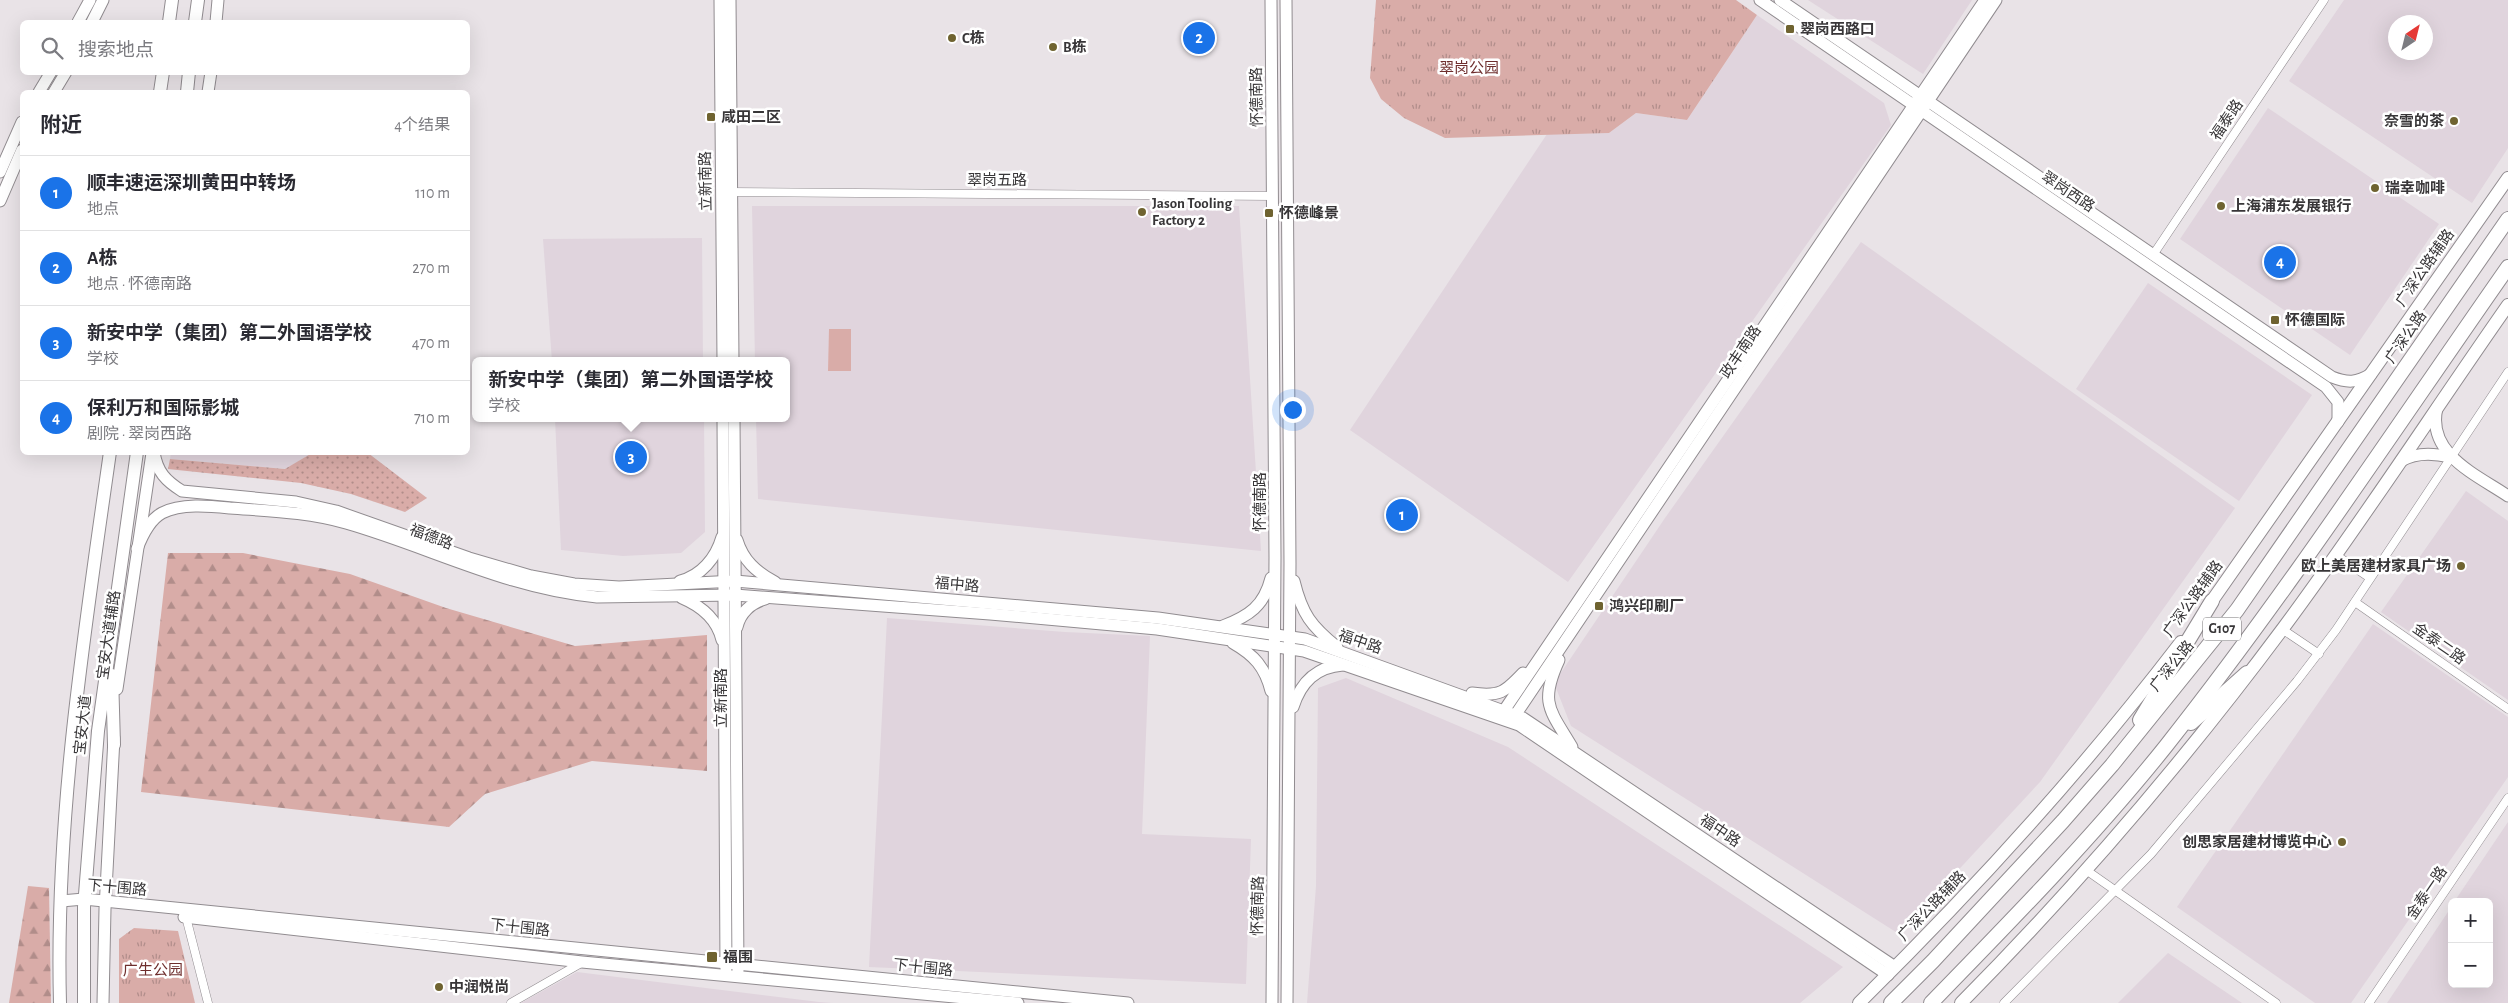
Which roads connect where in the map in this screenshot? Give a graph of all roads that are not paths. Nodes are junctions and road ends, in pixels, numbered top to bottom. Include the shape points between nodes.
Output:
1 (90, 0) edge
2 (103, 0) edge
3 (172, 0) edge
4 (198, 0) edge
5 (218, 0) edge
6 (720, 0) edge
7 (730, 0) edge
8 (1271, 0) edge
9 (1286, 0) edge
10 (1760, 0) edge
11 (1780, 0) edge
12 (1985, 0) edge
13 (1996, 0) edge
14 (2324, 0) edge
15 (79, 20) edge
16 (93, 20) edge
17 (169, 20) edge
18 (195, 20) edge
19 (216, 20) edge
20 (49, 75) edge
21 (64, 75) edge
22 (162, 75) edge
23 (189, 75) edge
24 (210, 75) edge
25 (40, 90) edge
26 (55, 90) edge
27 (160, 90) edge
28 (187, 90) edge
29 (208, 90) edge
30 (1921, 103) junction
31 (20, 127) edge
32 (20, 155) edge
33 (0, 172) edge
34 (2508, 178) edge
35 (727, 192) junction
36 (1273, 196) junction
37 (0, 201) edge
38 (2508, 219) edge
39 (2153, 254) junction
40 (2508, 267) edge
41 (2508, 305) edge
42 (723, 357) edge
43 (733, 357) edge
44 (2308, 368) junction
45 (2508, 372) edge
46 (2372, 373) junction
47 (2437, 407) junction
48 (723, 422) edge
49 (734, 422) edge
50 (2338, 422) junction
51 (110, 455) edge
52 (137, 455) edge
53 (153, 455) edge
54 (154, 455) edge
55 (2450, 457) junction
56 (2401, 461) junction
57 (204, 493) junction
58 (2508, 496) edge
59 (204, 507) junction
60 (729, 520) junction
61 (137, 549) junction
62 (2336, 555) junction
63 (1275, 557) junction
64 (1290, 563) junction
65 (2370, 578) junction
66 (730, 581) junction
67 (666, 584) junction
68 (796, 586) junction
69 (1587, 588) junction
70 (673, 595) junction
71 (730, 595) junction
72 (771, 598) junction
73 (2212, 601) junction
74 (2355, 602) junction
75 (1221, 627) junction
76 (2282, 629) junction
77 (1572, 630) junction
78 (735, 633) junction
79 (110, 638) junction
80 (1227, 639) junction
81 (1275, 640) junction
82 (1290, 642) junction
83 (725, 651) junction
84 (1344, 653) junction
85 (2318, 654) junction
86 (1346, 665) junction
87 (2247, 673) junction
88 (1452, 690) junction
89 (2508, 709) edge
90 (1275, 712) junction
91 (1508, 715) junction
92 (1290, 726) junction
93 (114, 745) junction
94 (2165, 747) junction
95 (1574, 751) junction
96 (2112, 765) junction
97 (2508, 798) edge
98 (2086, 870) junction
99 (2116, 891) junction
100 (61, 901) junction
101 (84, 903) junction
102 (105, 905) junction
103 (186, 917) junction
104 (582, 962) junction
105 (726, 963) junction
106 (738, 964) junction
107 (1891, 971) junction
108 (726, 976) junction
109 (738, 977) junction
110 (1270, 1000) edge
111 (60, 1003) edge
112 (84, 1003) edge
113 (104, 1003) edge
114 (208, 1003) edge
115 (511, 1003) edge
116 (1018, 1003) edge
117 (1128, 1003) edge
118 (1287, 1003) edge
119 (1859, 1003) edge
120 (1891, 1003) edge
121 (1931, 1003) edge
122 (1961, 1003) edge
123 (2004, 1003) edge
124 (2276, 1003) edge
125 (2369, 1003) edge

1 - 15 main road
2 - 16 main road
3 - 17 main road
4 - 18 main road
5 - 19 main road
6 - 35 main road, 立新南路
7 - 35 main road, 立新南路
8 - 36 main road, 怀德南路
9 - 64 main road, 怀德南路
10 - 30 main road, 翠岗西路
11 - 30 main road, 翠岗西路
12 - 30 main road, 政丰南路
13 - 30 main road, 政丰南路
14 - 39 street, 福泰路
20 - 25 main road
21 - 26 main road
22 - 27 main road
23 - 28 main road
24 - 29 main road
30 - 39 main road, 翠岗西路
30 - 44 main road, 翠岗西路
30 - 69 main road, 政丰南路
30 - 77 main road, 政丰南路
31 - 33 main road
32 - 37 main road
34 - 46 main road, 广深公路辅路
35 - 36 street, 翠岗五路
35 - 42 main road, 立新南路
35 - 43 main road, 立新南路
36 - 63 main road, 怀德南路
38 - 96 highway, 广深公路 / G107 via 2237,610
39 - 44 main road, 翠岗西路
40 - 94 highway, G107 via 2238,651
41 - 47 main road
44 - 46 main road, 翠岗西路 via 2343,382 2358,381
44 - 50 main road, 翠岗西路 via 2333,393 2338,402
45 - 55 street
46 - 50 main road, 广深公路辅路
47 - 55 main road via 2435,431
47 - 56 main road
48 - 60 main road, 立新南路
49 - 60 main road, 立新南路
50 - 73 main road, 广深公路辅路
51 - 100 main road, 宝安大道 via 80,661
52 - 79 main road, 宝安大道
53 - 61 main road, 宝安大道辅路
54 - 57 main road, 福德路 via 160,472 169,483 182,491
55 - 56 main road via 2421,454
55 - 58 main road
55 - 65 street
56 - 62 main road
57 - 59 main road via 198,501
57 - 67 main road, 福德路 via 296,502 336,511 469,558 531,576 599,587
59 - 61 main road, 福德路 via 176,508 162,513 150,523
59 - 70 main road, 福德路 via 321,517 458,564 567,594 597,597
60 - 66 main road, 立新南路
60 - 67 main road via 714,556 702,571 685,580
60 - 68 main road via 745,559 758,573 775,582
61 - 93 main road, 宝安大道辅路 via 118,678
62 - 65 street
62 - 76 main road
63 - 75 main road via 1268,589 1261,603 1249,614
63 - 81 main road, 怀德南路
64 - 82 main road, 怀德南路
64 - 84 main road via 1304,614
65 - 74 street
66 - 67 main road, 福德路
66 - 68 main road, 福中路
66 - 71 main road, 立新南路
68 - 75 main road, 福中路
69 - 88 main road via 1570,601 1523,672 1506,690 1498,695
69 - 91 main road, 政丰南路
70 - 71 main road, 福德路
70 - 83 main road via 696,604 706,612 720,634
71 - 72 main road, 福中路
71 - 78 main road, 立新南路
71 - 83 main road, 立新南路
72 - 78 main road via 750,606 743,613
72 - 80 main road, 福中路 via 1137,627
73 - 96 highway
73 - 107 main road, 广深公路辅路 via 2150,683 2049,802 1988,871
74 - 85 street
74 - 89 street, 金泰二路
75 - 81 main road, 福中路
76 - 85 street
76 - 87 main road
77 - 91 main road, 政丰南路
77 - 95 main road via 1548,684 1547,698
78 - 106 main road, 立新南路
79 - 93 main road
79 - 101 main road, 宝安大道 via 98,731
80 - 81 main road, 福中路
80 - 90 main road via 1254,657 1264,670
81 - 82 main road, 福中路
81 - 90 main road, 怀德南路
82 - 84 main road, 福中路
82 - 86 main road, 福中路
82 - 92 main road, 怀德南路
83 - 105 main road, 立新南路
84 - 88 main road, 福中路
85 - 99 street
86 - 91 main road, 福中路
86 - 92 main road via 1331,666 1308,678 1297,694
87 - 94 highway
87 - 98 main road via 2136,814
88 - 91 main road, 福中路
90 - 110 main road, 怀德南路
91 - 95 main road, 福中路
91 - 107 main road, 福中路
92 - 118 main road, 怀德南路
93 - 102 main road, 宝安大道辅路
94 - 121 highway, G107 via 2050,877
95 - 107 main road, 福中路
96 - 120 highway, 广深公路 / G107 via 1989,902
97 - 125 street, 金泰一路
98 - 99 street
98 - 122 main road
99 - 123 street
99 - 124 street
100 - 101 main road, 下十围路
100 - 111 main road, 宝安大道
101 - 102 main road, 下十围路
101 - 112 main road, 宝安大道
102 - 103 main road, 下十围路
102 - 105 main road, 下十围路
102 - 113 main road, 宝安大道辅路
103 - 104 main road, 下十围路
103 - 114 street
104 - 108 main road, 下十围路
104 - 115 street
105 - 106 main road, 下十围路
105 - 108 main road, 立新南路
106 - 109 main road, 立新南路
106 - 117 main road, 下十围路
107 - 119 main road, 广深公路辅路
108 - 109 main road, 下十围路
109 - 116 main road, 下十围路

